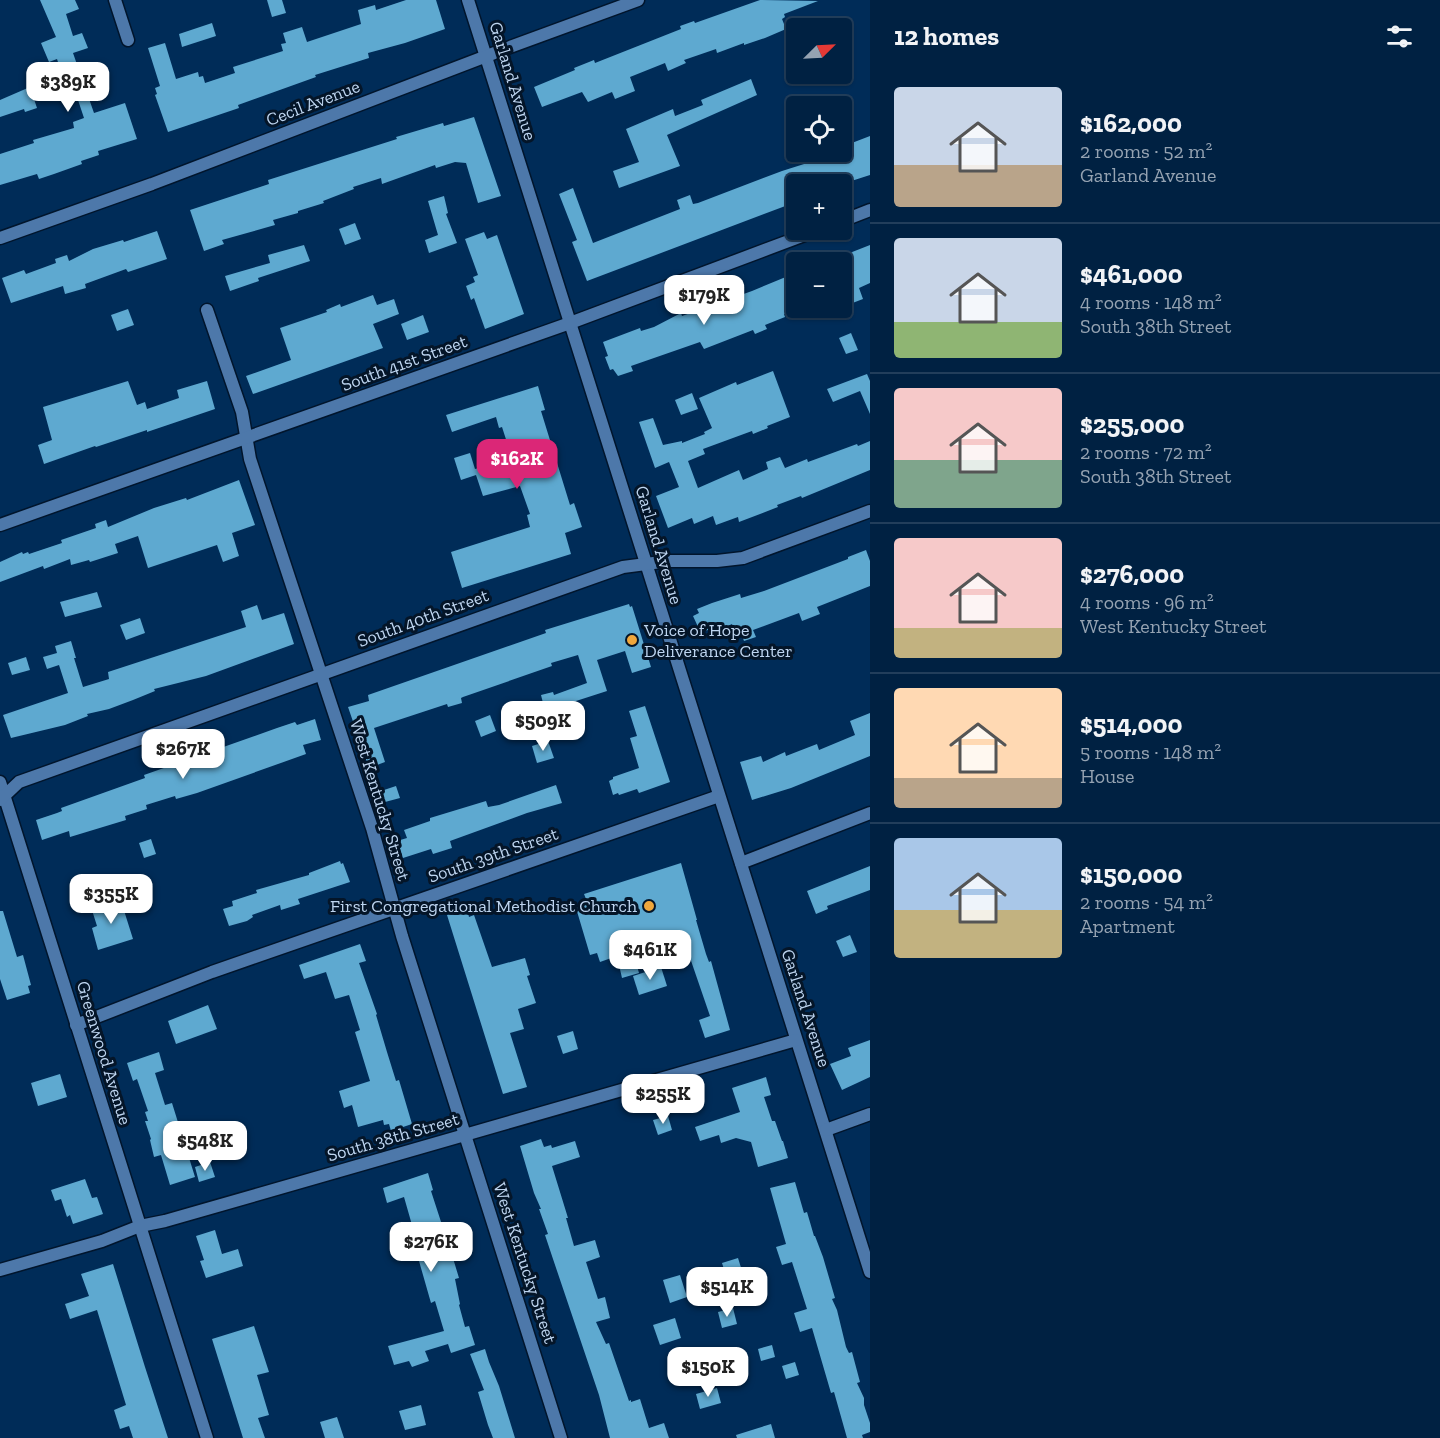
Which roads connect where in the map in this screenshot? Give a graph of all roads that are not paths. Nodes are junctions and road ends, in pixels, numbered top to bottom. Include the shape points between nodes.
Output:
1 (116, 0) edge
2 (468, 0) edge
3 (638, 0) edge
4 (128, 40) dead end
5 (485, 56) junction
6 (870, 210) edge
7 (852, 217) edge
8 (0, 238) edge
9 (791, 240) edge
10 (207, 310) dead end
11 (570, 323) junction
12 (246, 438) junction
13 (870, 511) edge
14 (0, 525) edge
15 (646, 564) junction
16 (320, 674) junction
17 (0, 782) edge
18 (719, 796) junction
19 (2, 798) edge
20 (870, 813) edge
21 (741, 863) junction
22 (394, 909) junction
23 (76, 1025) junction
24 (796, 1040) junction
25 (870, 1114) edge
26 (826, 1130) junction
27 (466, 1136) junction
28 (140, 1226) junction
29 (0, 1270) edge
30 (870, 1272) edge
31 (207, 1438) edge
32 (561, 1438) edge

1 - 4 street
2 - 5 street, Garland Avenue
3 - 5 street, Cecil Avenue
5 - 8 street, Cecil Avenue via 162,181
5 - 11 street, Garland Avenue
6 - 7 street
9 - 11 street, South 41st Street
10 - 12 street, West Kentucky Street via 242,412
11 - 12 street, South 41st Street
11 - 15 street, Garland Avenue
12 - 14 street, South 41st Street
12 - 16 street, West Kentucky Street
13 - 15 street, South 40th Street via 743,558
15 - 16 street, South 40th Street via 623,567
15 - 18 street, Garland Avenue
16 - 19 street, South 40th Street via 19,782
16 - 22 street, West Kentucky Street via 369,818
17 - 19 street, Greenwood Avenue
18 - 21 street, Garland Avenue
18 - 22 street, South 39th Street
19 - 23 street, Greenwood Avenue
20 - 21 street
21 - 24 street, Garland Avenue
22 - 23 street, South 39th Street via 212,972
22 - 27 street, West Kentucky Street
23 - 28 street, Greenwood Avenue
24 - 26 street, Garland Avenue
24 - 27 street, South 38th Street
25 - 26 street
26 - 30 street, Garland Avenue
27 - 28 street, South 38th Street
27 - 32 street, West Kentucky Street
28 - 29 street, South 38th Street
28 - 31 street, Greenwood Avenue

